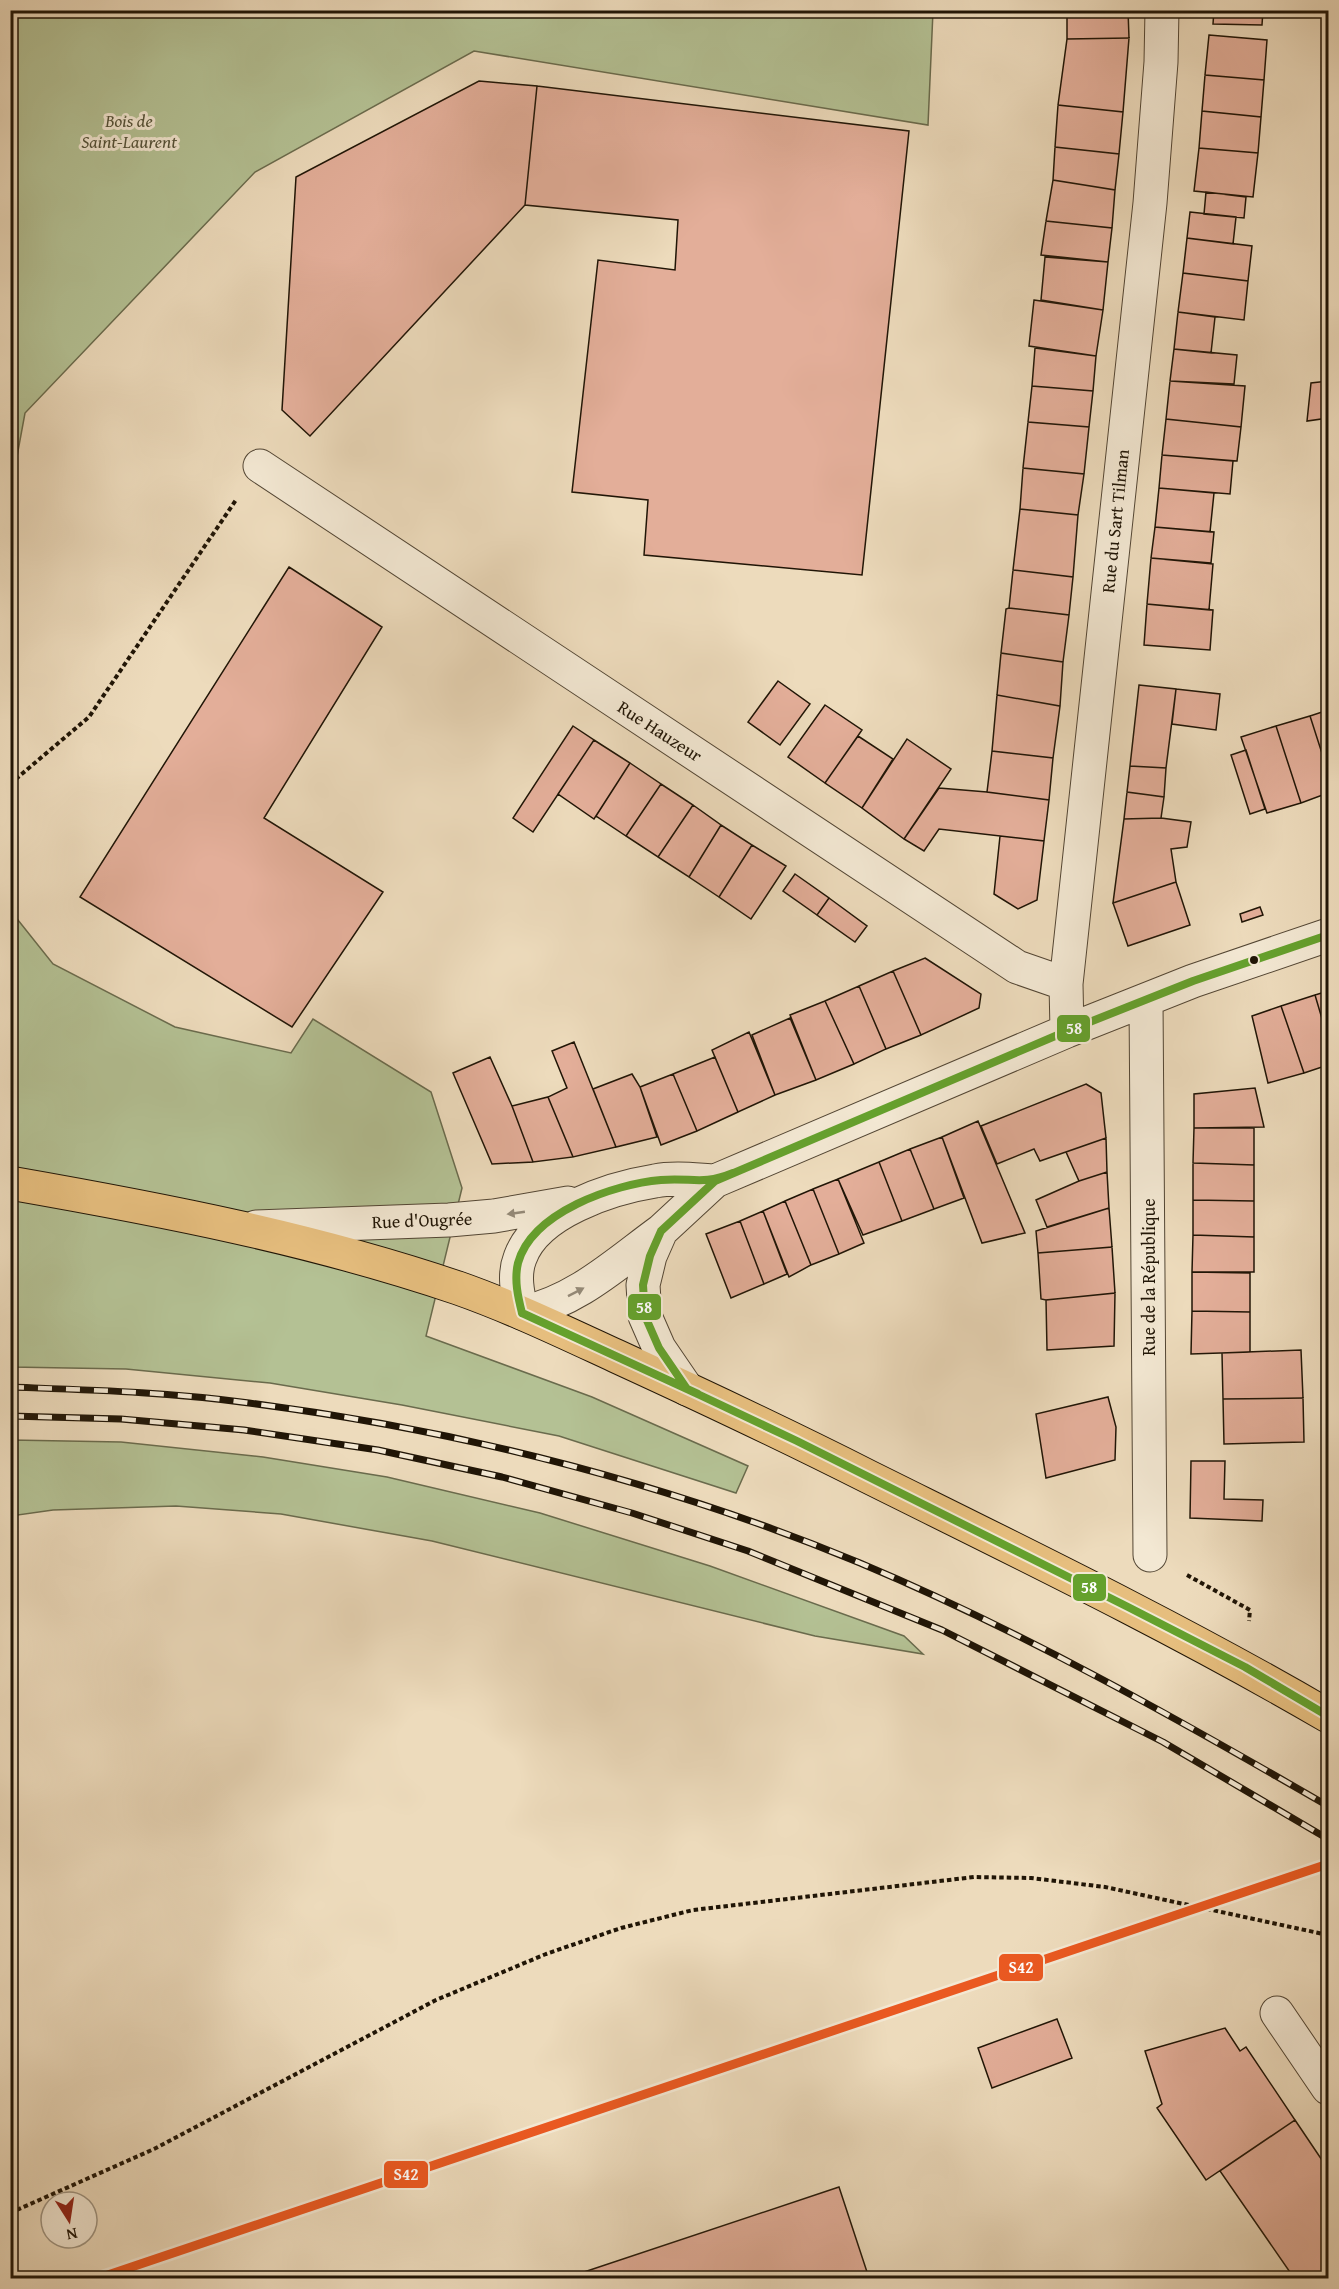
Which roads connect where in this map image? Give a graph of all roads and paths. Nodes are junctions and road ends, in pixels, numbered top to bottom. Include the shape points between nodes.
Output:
1 (1162, 10) edge
2 (260, 466) joint
3 (10, 784) edge
4 (1329, 935) edge
5 (1066, 984) junction
6 (1146, 1000) junction
7 (1068, 1031) junction
8 (715, 1180) junction
9 (10, 1183) edge
10 (594, 1197) junction
11 (248, 1228) junction
12 (661, 1231) junction
13 (522, 1313) junction
14 (687, 1389) junction
15 (1150, 1555) joint
16 (1250, 1610) dead end
17 (1329, 1716) edge
18 (1329, 1935) edge
19 (1277, 2013) dead end
20 (1329, 2088) edge
21 (10, 2212) edge

1 - 5 street, Rue du Sart Tilman via 1150,203
2 - 3 path via 89,717
2 - 5 street, Rue Hauzeur via 1017,967
4 - 6 street, Rue d'Ougrée via 1218,971
5 - 7 street, Rue du Sart Tilman
6 - 7 street, Rue d'Ougrée
6 - 15 street, Rue de la République
7 - 8 street, Rue d'Ougrée
8 - 10 street, Rue d'Ougrée via 656,1180
8 - 12 street, Rue d'Ougrée
9 - 11 main road, Rue d'Ougrée
10 -> 11 street, Rue d'Ougrée via 547,1209 494,1216
10 - 13 street, Rue d'Ougrée via 558,1215 531,1238 519,1259 516,1285
11 - 13 main road, Rue d'Ougrée via 400,1270
13 -> 12 street, Rue d'Ougrée via 543,1308 585,1287
12 - 14 street, Rue d'Ougrée via 643,1285 645,1316 659,1348
13 - 14 main road
14 - 17 main road via 1128,1607
15 - 16 path
18 - 21 path via 1105,1887 1031,1878 974,1877 693,1910 621,1928 546,1954 436,2000 154,2149
19 - 20 street

